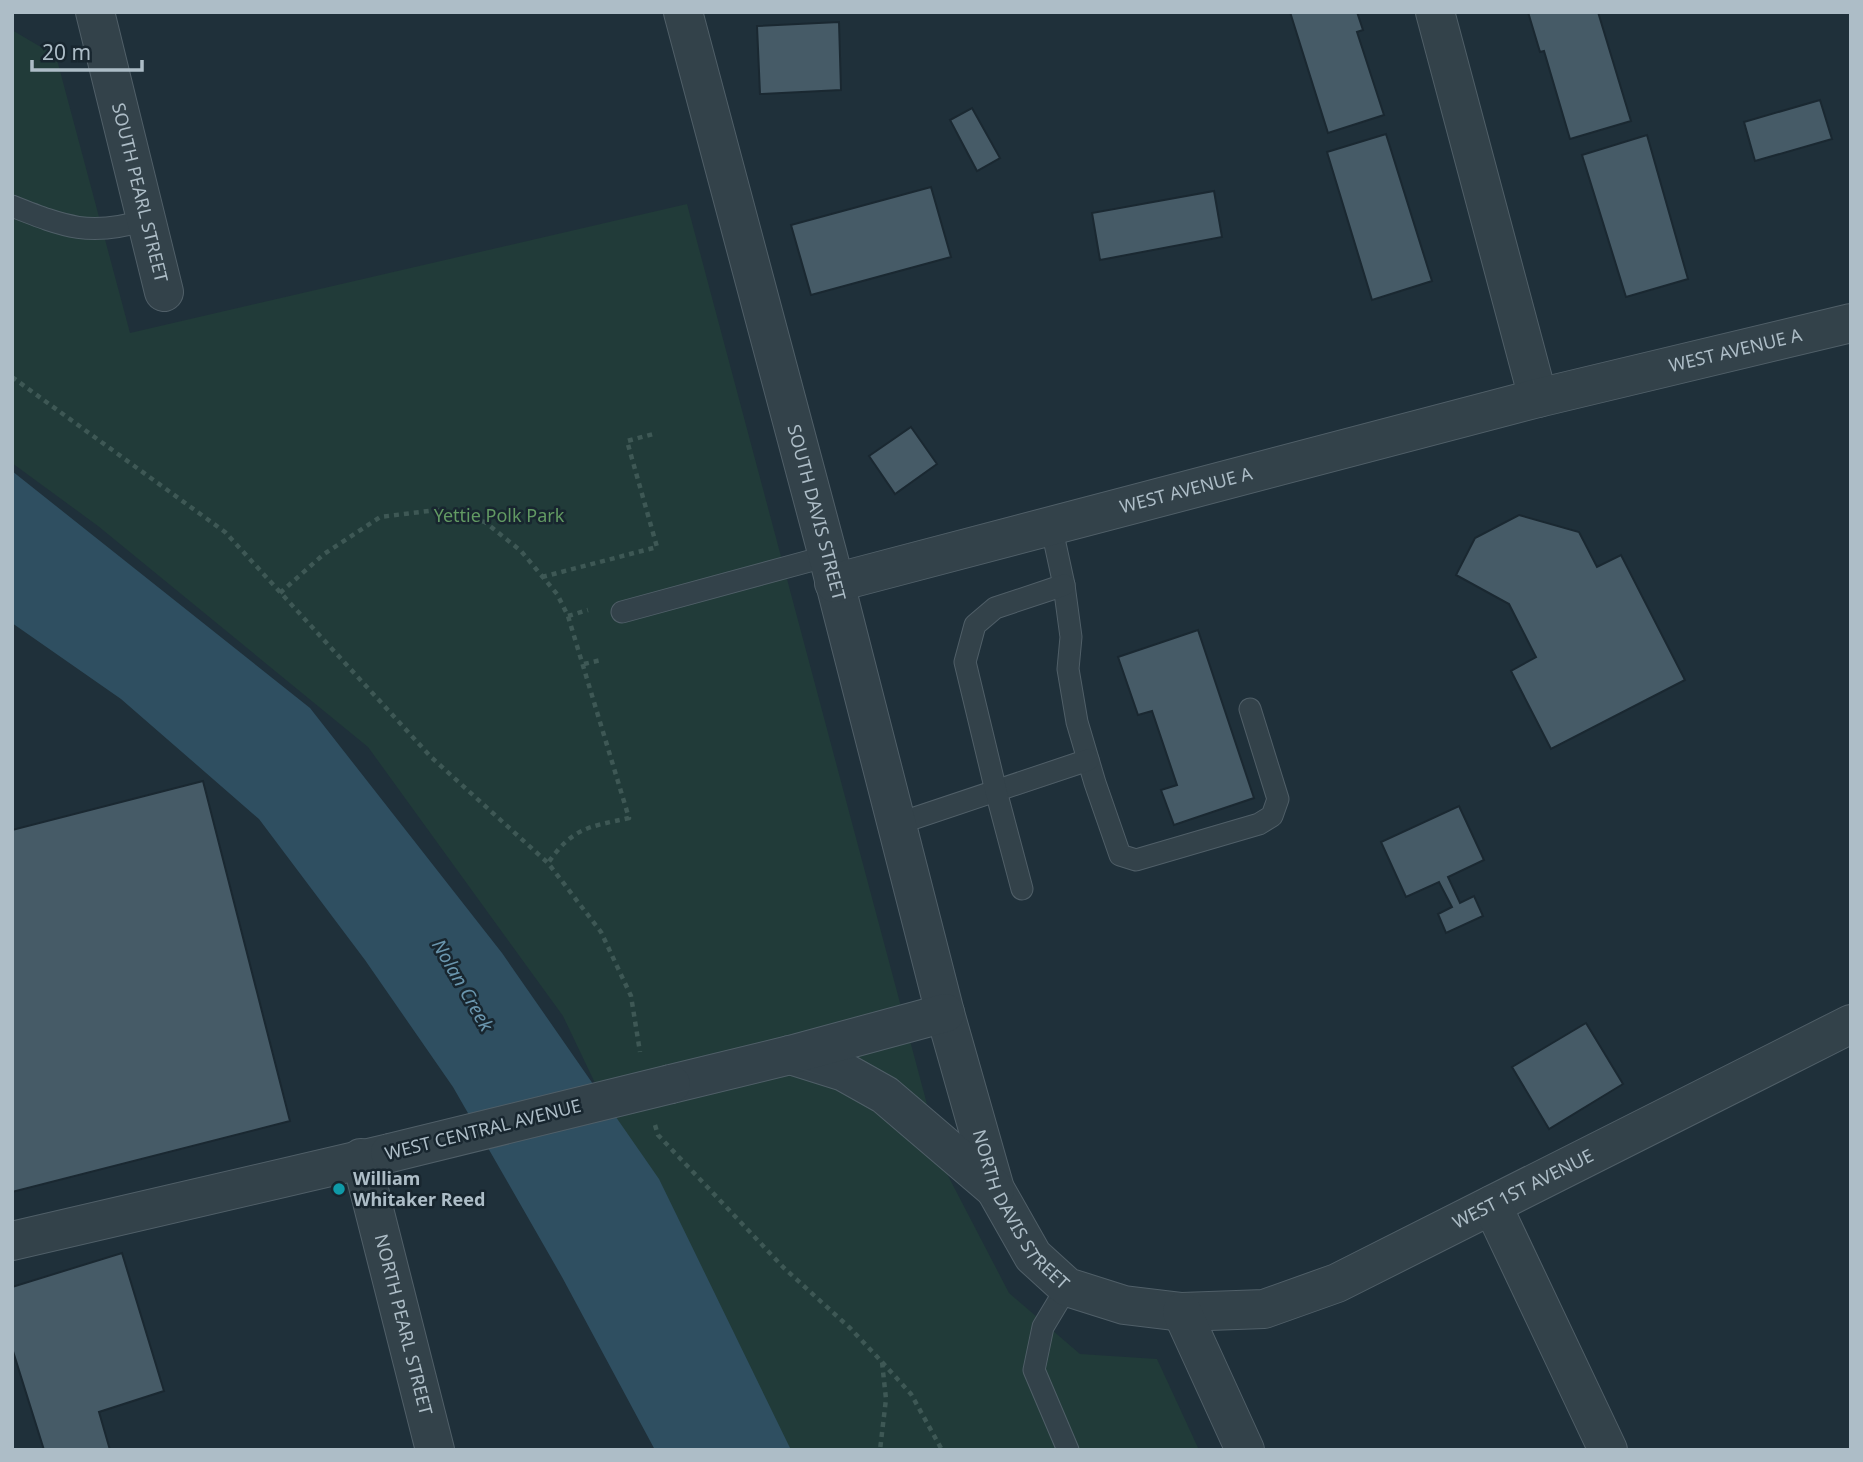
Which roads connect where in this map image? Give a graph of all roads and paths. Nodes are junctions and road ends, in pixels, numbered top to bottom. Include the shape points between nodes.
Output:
1 (95, 12) edge
2 (683, 12) edge
3 (1436, 12) edge
4 (12, 206) edge
5 (146, 220) junction
6 (163, 292) dead end
7 (1851, 323) edge
8 (12, 377) edge
9 (1538, 398) junction
10 (657, 433) dead end
11 (1051, 524) junction
12 (831, 569) junction
13 (542, 577) junction
14 (1063, 585) junction
15 (280, 593) junction
16 (587, 610) dead end
17 (622, 612) dead end
18 (568, 616) junction
19 (601, 660) dead end
20 (584, 664) junction
21 (1250, 709) dead end
22 (1088, 760) junction
23 (996, 791) junction
24 (897, 824) junction
25 (548, 863) junction
26 (1022, 889) dead end
27 (945, 1013) junction
28 (1851, 1024) edge
29 (789, 1055) junction
30 (641, 1059) dead end
31 (654, 1124) dead end
32 (376, 1155) junction
33 (995, 1189) junction
34 (1492, 1205) junction
35 (12, 1241) edge
36 (1067, 1287) junction
37 (1182, 1312) junction
38 (882, 1362) junction
39 (435, 1450) edge
40 (880, 1450) edge
41 (942, 1450) edge
42 (1068, 1450) edge
43 (1245, 1450) edge
44 (1608, 1450) edge

1 - 5 street, SOUTH PEARL STREET
2 - 12 street, SOUTH DAVIS STREET
3 - 9 street
4 - 5 lane via 67,227 117,229
5 - 6 street, SOUTH PEARL STREET
7 - 9 street, WEST AVENUE A
8 - 15 path via 225,532
9 - 11 street, WEST AVENUE A
10 - 13 path via 627,441 657,547
11 - 12 street, WEST AVENUE A
11 - 14 lane
12 - 17 lane
12 - 24 street, SOUTH DAVIS STREET
13 - 15 path via 521,551 485,522 436,510 380,517 324,554
13 - 18 path
14 - 22 lane via 1071,637 1068,669
14 - 23 lane via 995,608 975,625 965,662
15 - 25 path via 431,757
16 - 18 path
18 - 20 path
19 - 20 path
20 - 25 path via 629,818 582,828
21 - 22 lane via 1278,799 1272,816 1259,824 1136,860 1120,855
22 - 23 lane
23 - 24 lane
23 - 26 lane
24 - 27 street, SOUTH DAVIS STREET
25 - 30 path via 601,932 631,996
27 - 29 street, WEST CENTRAL AVENUE
27 - 33 street, NORTH DAVIS STREET
28 - 34 street, WEST 1ST AVENUE
29 - 32 street, WEST CENTRAL AVENUE, bridge
29 - 33 street via 844,1072 885,1095
31 - 38 path via 658,1135 784,1268
32 - 35 street, WEST CENTRAL AVENUE
32 - 39 street, NORTH PEARL STREET
33 - 36 street, NORTH DAVIS STREET via 1033,1256
34 - 37 street, WEST 1ST AVENUE via 1338,1283 1264,1309
34 - 44 street
36 - 37 street, NORTH DAVIS STREET via 1124,1305
36 - 42 lane via 1043,1327 1034,1370
37 - 43 street
38 - 40 path via 886,1399
38 - 41 path via 911,1394

